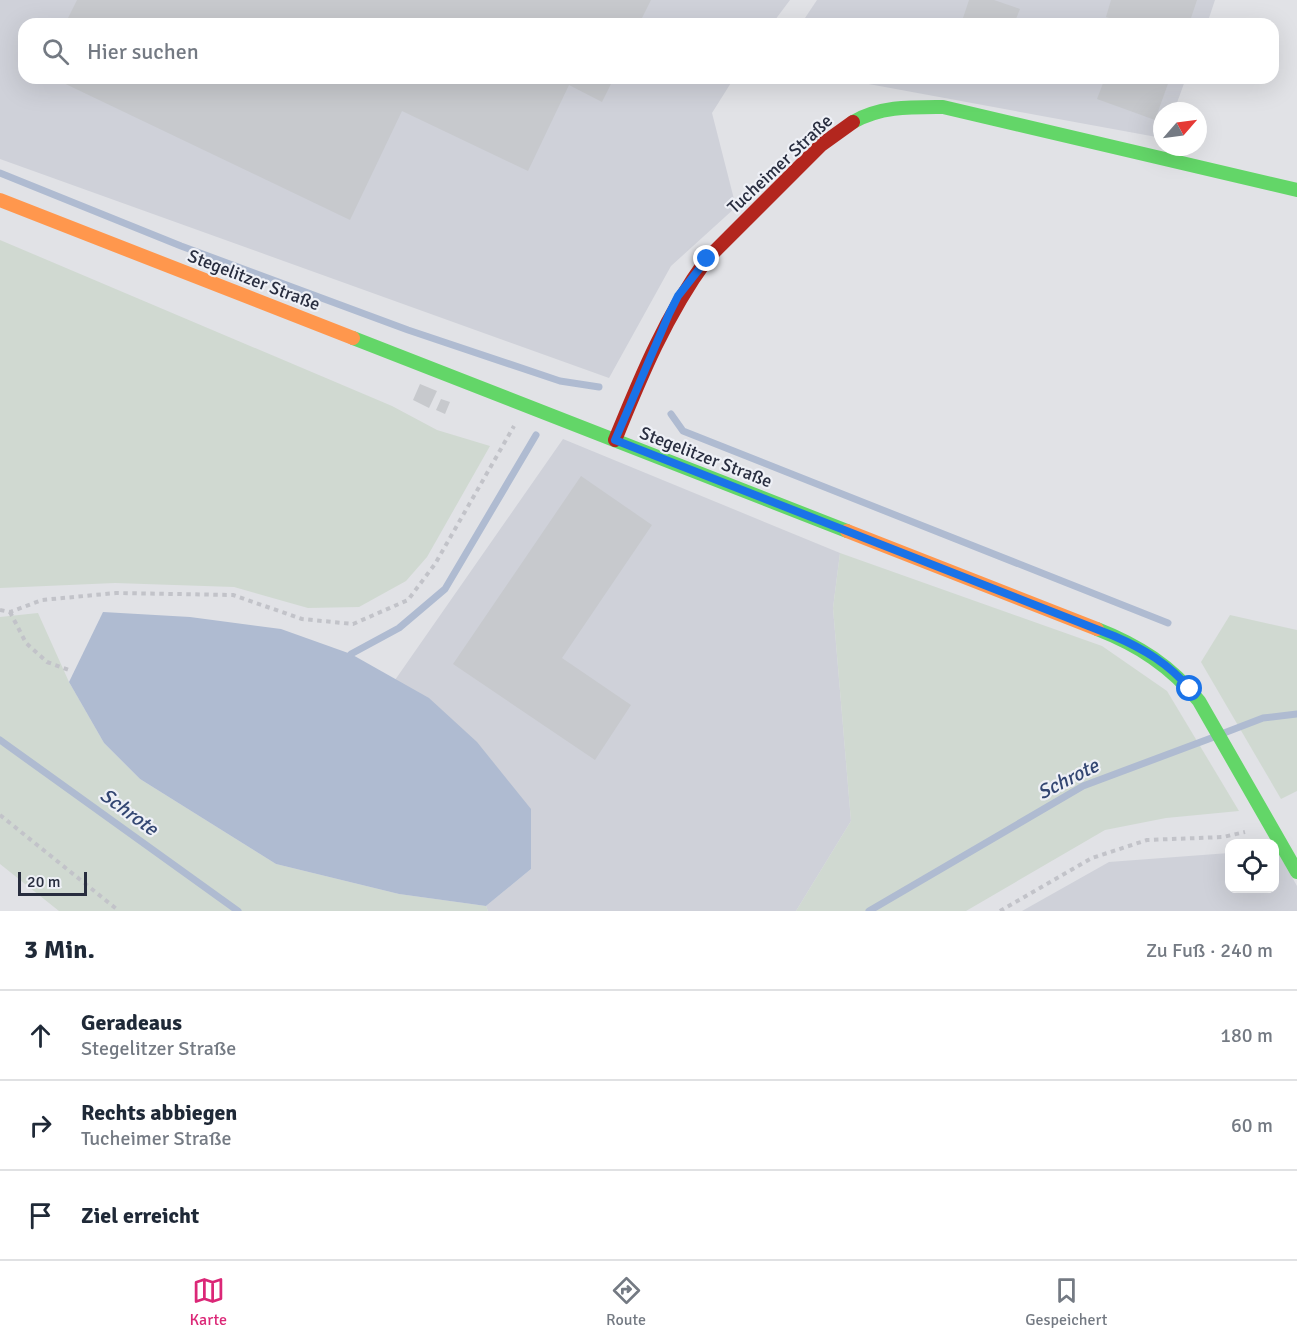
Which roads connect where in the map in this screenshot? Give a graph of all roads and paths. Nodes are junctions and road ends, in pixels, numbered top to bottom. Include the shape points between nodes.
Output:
1 (1297, 190) edge
2 (0, 200) edge
3 (525, 405) junction
4 (615, 440) junction
5 (0, 610) edge
6 (10, 612) junction
7 (69, 670) dead end
8 (0, 815) edge
9 (1256, 829) dead end
10 (1297, 872) edge
11 (119, 911) edge
12 (1000, 911) edge

1 - 4 street, Tucheimer Straße via 943,107 896,107 866,115 820,145 691,278 669,314
2 - 3 street, Stegelitzer Straße
3 - 4 street, Stegelitzer Straße
3 - 6 path via 435,564 408,600 353,624 302,619 233,595 116,593 42,600
4 - 10 street, Stegelitzer Straße via 1123,640 1156,657 1190,689
5 - 6 path
6 - 7 path via 26,643 47,662
8 - 11 path
9 - 12 path via 1223,837 1147,840 1092,858

